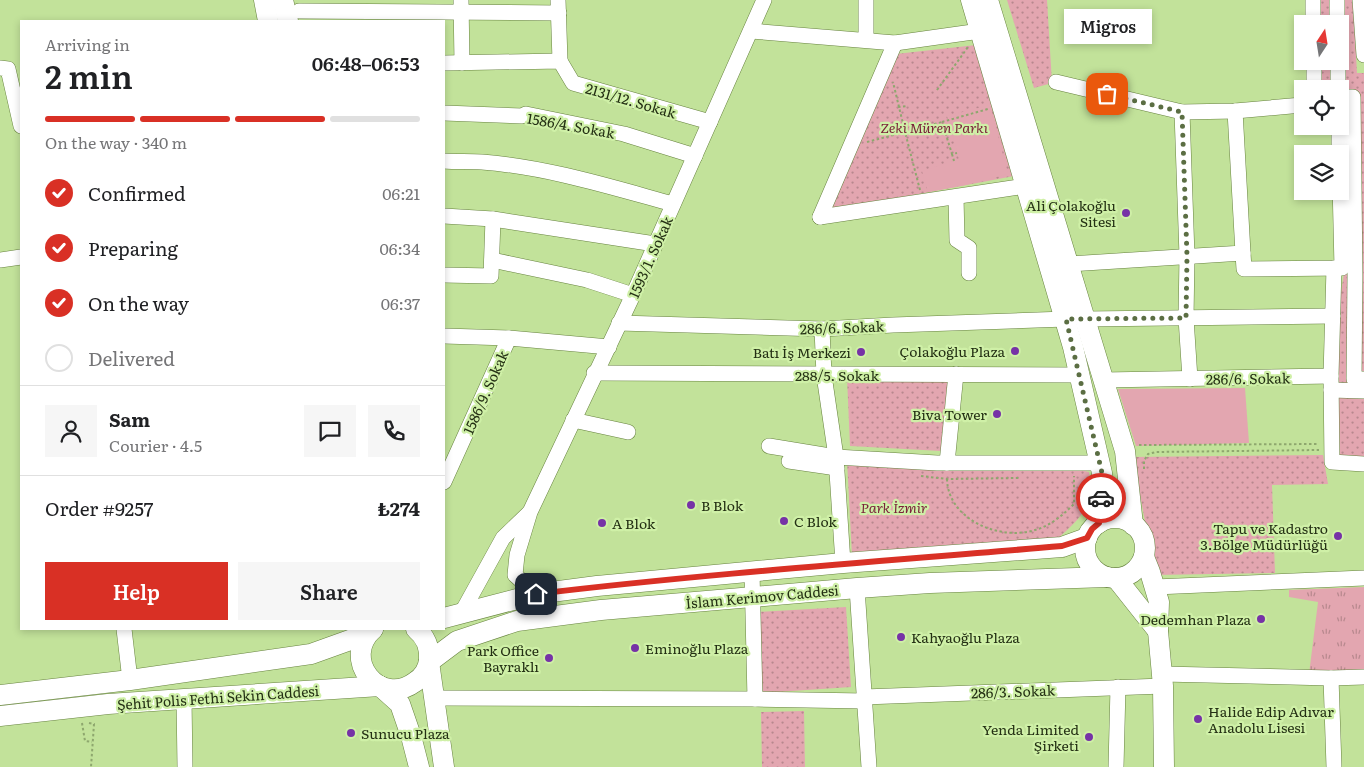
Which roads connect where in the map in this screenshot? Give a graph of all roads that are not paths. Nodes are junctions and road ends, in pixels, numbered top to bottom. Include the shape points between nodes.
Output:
1 (264, 0) edge
2 (764, 0) edge
3 (866, 0) edge
4 (971, 0) edge
5 (988, 0) edge
6 (1313, 0) edge
7 (1337, 0) edge
8 (1360, 0) edge
9 (461, 6) edge
10 (559, 7) edge
11 (293, 11) edge
12 (361, 11) edge
13 (1313, 15) edge
14 (1337, 15) edge
15 (268, 20) edge
16 (751, 31) junction
17 (980, 31) junction
18 (866, 40) junction
19 (895, 43) junction
20 (1364, 55) edge
21 (560, 61) junction
22 (445, 63) edge
23 (462, 63) junction
24 (0, 68) edge
25 (1056, 82) dead end
26 (1349, 97) edge
27 (1294, 106) edge
28 (1359, 108) edge
29 (1235, 111) junction
30 (1182, 112) junction
31 (445, 114) edge
32 (20, 122) edge
33 (710, 122) junction
34 (695, 156) junction
35 (445, 161) edge
36 (1026, 186) junction
37 (956, 197) junction
38 (1340, 200) edge
39 (673, 204) junction
40 (445, 216) edge
41 (493, 219) junction
42 (655, 244) junction
43 (1243, 253) junction
44 (1187, 256) junction
45 (20, 257) edge
46 (0, 260) edge
47 (492, 260) junction
48 (1069, 264) junction
49 (1334, 268) junction
50 (969, 273) dead end
51 (445, 275) edge
52 (632, 296) junction
53 (1333, 316) junction
54 (1186, 318) junction
55 (1066, 319) junction
56 (1086, 320) junction
57 (619, 323) junction
58 (822, 329) junction
59 (445, 336) edge
60 (509, 338) junction
61 (609, 347) junction
62 (1359, 354) edge
63 (594, 374) junction
64 (956, 374) junction
65 (824, 375) junction
66 (1079, 375) junction
67 (1190, 379) junction
68 (1364, 379) edge
69 (1104, 380) junction
70 (1331, 383) junction
71 (1364, 391) edge
72 (573, 420) junction
73 (628, 432) dead end
74 (769, 446) dead end
75 (789, 461) dead end
76 (836, 462) junction
77 (947, 463) junction
78 (1100, 463) junction
79 (1364, 464) edge
80 (445, 480) edge
81 (530, 512) junction
82 (1133, 525) junction
83 (1093, 530) junction
84 (1144, 556) junction
85 (843, 564) junction
86 (752, 572) junction
87 (1112, 578) junction
88 (1364, 578) edge
89 (1155, 587) junction
90 (857, 588) junction
91 (536, 594) junction
92 (753, 597) junction
93 (452, 616) edge
94 (124, 630) edge
95 (371, 630) edge
96 (372, 630) edge
97 (417, 630) edge
98 (1158, 631) junction
99 (428, 662) junction
100 (1364, 677) edge
101 (1331, 678) junction
102 (130, 680) junction
103 (1163, 680) junction
104 (110, 683) junction
105 (380, 686) junction
106 (1118, 687) junction
107 (0, 696) edge
108 (433, 698) junction
109 (184, 699) junction
110 (755, 699) junction
111 (864, 699) junction
112 (108, 704) junction
113 (0, 716) edge
114 (437, 730) junction
115 (185, 767) edge
116 (419, 767) edge
117 (444, 767) edge
118 (453, 767) edge
119 (869, 767) edge
120 (1116, 767) edge
121 (1164, 767) edge
122 (1334, 767) edge

1 - 15 main road
2 - 16 street, 1593/1. Sokak
3 - 18 street
4 - 17 main road
5 - 48 main road
6 - 13 street
7 - 14 street
8 - 20 street
9 - 10 street
9 - 12 street
9 - 23 street
10 - 21 street
11 - 12 street
16 - 18 street
16 - 33 street, 1593/1. Sokak
17 - 19 street
17 - 36 main road
18 - 19 street
19 - 37 street via 820,218
21 - 23 street
21 - 33 street, 2131/12. Sokak via 573,83
22 - 23 street
24 - 32 street via 8,69
25 - 30 street
26 - 28 street via 1353,97
27 - 29 street
28 - 62 street via 1356,276
29 - 30 street
29 - 43 street
30 - 44 street
31 - 34 street, 1586/4. Sokak via 526,114 624,134
33 - 34 street, 1593/1. Sokak
34 - 39 street, 1593/1. Sokak
35 - 39 street via 483,162 555,173
36 - 37 street
36 - 55 main road
37 - 50 street via 957,240 969,248
38 - 49 street via 1342,268
39 - 42 street, 1593/1. Sokak
40 - 41 street
41 - 42 street
41 - 47 street
42 - 52 street, 1593/1. Sokak
43 - 44 street
43 - 49 street via 1244,269
44 - 48 street
44 - 54 street
45 - 46 street
47 - 51 street via 491,276
47 - 52 street via 587,280
48 - 56 main road
49 - 53 street
52 - 57 street, 1593/1. Sokak
53 - 54 street
53 - 70 street
54 - 56 street
54 - 67 street
55 - 56 main road
55 - 58 street, 286/6. Sokak
55 - 66 main road
56 - 69 main road
57 - 58 street, 286/6. Sokak
57 - 61 street, 1593/1. Sokak
58 - 65 street
59 - 60 street
60 - 61 street, 1586/9. Sokak
60 - 80 street, 1586/9. Sokak
61 - 63 street, 1593/1. Sokak
62 - 68 street via 1354,379
63 - 65 street, 288/5. Sokak
63 - 72 street, 1593/1. Sokak
64 - 65 street, 288/5. Sokak
64 - 66 street, 288/5. Sokak
64 - 77 street
65 - 76 street
66 - 78 main road
67 - 69 street, 286/6. Sokak
67 - 70 street, 286/6. Sokak
69 - 82 main road via 1123,445
70 - 71 street, 286/6. Sokak
70 - 79 street via 1332,462
72 - 73 street
72 - 81 street, 1593/1. Sokak
74 - 76 street
75 - 76 street
76 - 77 street
76 - 85 street
77 - 78 street
78 - 83 main road via 1102,473
81 - 91 street, 1593/1. Sokak via 517,555 515,575
81 - 93 street, 1593/1. Sokak via 503,538
82 - 83 main road via 1116,518 1108,519
82 - 84 main road via 1143,539
83 - 85 main road, İslam Kerimov Caddesi via 1062,546
83 - 87 main road via 1085,548 1086,557 1098,573
84 - 87 main road via 1133,572
84 - 89 main road
85 - 86 main road, İslam Kerimov Caddesi
86 - 91 main road, İslam Kerimov Caddesi
86 - 92 street
87 - 90 main road, İslam Kerimov Caddesi
87 - 98 main road
88 - 89 street
89 - 98 main road via 1159,602
90 - 92 main road, İslam Kerimov Caddesi
90 - 111 street
91 - 93 main road, İslam Kerimov Caddesi
92 - 99 main road, İslam Kerimov Caddesi via 517,621 457,641
92 - 110 street
94 - 102 street
95 - 102 main road, Şehit Polis Fethi Sekin Caddesi via 311,654
96 - 105 main road via 366,637 362,665 366,674
97 - 99 main road via 426,641
98 - 103 main road
99 - 105 main road, İslam Kerimov Caddesi via 424,673 411,685 402,689
99 - 108 main road
100 - 101 street, 286/3. Sokak
101 - 103 street, 286/3. Sokak
101 - 122 street
102 - 104 main road, Şehit Polis Fethi Sekin Caddesi
103 - 106 street, 286/3. Sokak
103 - 121 main road
104 - 107 main road
104 - 112 main road, Şehit Polis Fethi Sekin Caddesi
105 - 109 main road, Şehit Polis Fethi Sekin Caddesi
105 - 116 main road via 400,704
106 - 111 street, 286/3. Sokak
106 - 120 street
108 - 110 street, 286/3. Sokak
108 - 114 main road
109 - 112 main road, Şehit Polis Fethi Sekin Caddesi
109 - 115 street
110 - 111 street, 286/3. Sokak
111 - 119 street
112 - 113 main road
114 - 117 main road
114 - 118 street via 446,742

